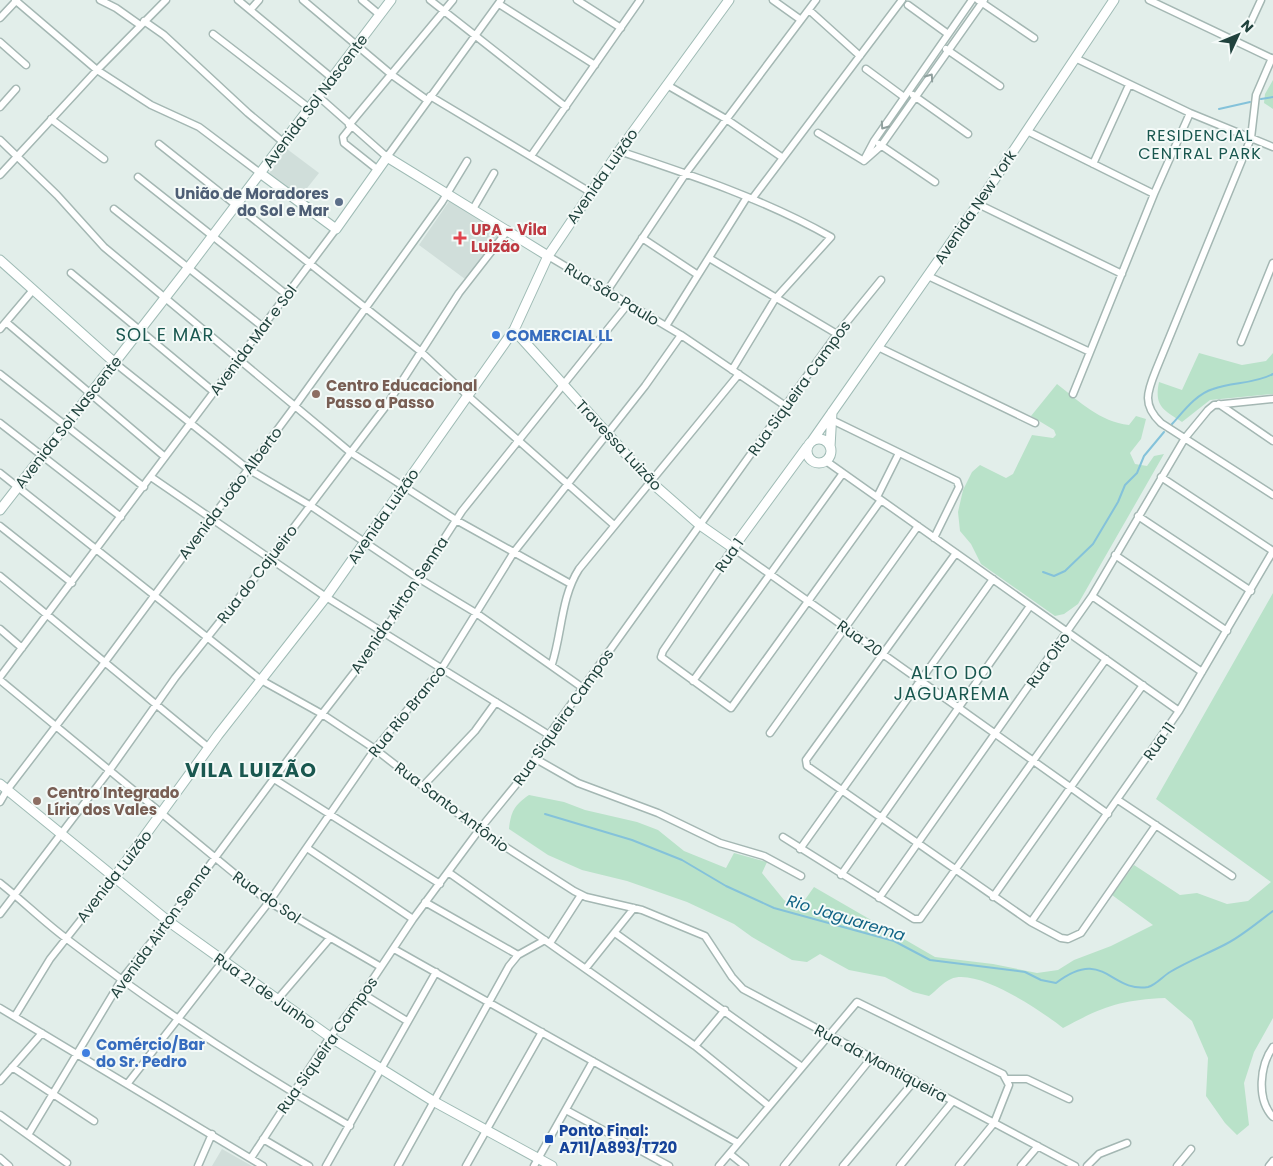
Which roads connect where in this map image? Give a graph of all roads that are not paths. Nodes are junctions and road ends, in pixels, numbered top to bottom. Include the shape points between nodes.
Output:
1 (16, 0) edge
2 (100, 0) edge
3 (166, 0) edge
4 (238, 0) edge
5 (259, 0) edge
6 (303, 0) edge
7 (362, 0) edge
8 (391, 0) edge
9 (430, 0) edge
10 (453, 0) edge
11 (577, 0) edge
12 (640, 0) edge
13 (729, 0) edge
14 (773, 0) edge
15 (816, 0) edge
16 (902, 0) edge
17 (972, 0) edge
18 (1114, 0) edge
19 (1149, 0) edge
20 (1261, 0) edge
21 (981, 1) edge
22 (500, 2) edge
23 (908, 5) dead end
24 (251, 9) junction
25 (809, 10) junction
26 (444, 12) junction
27 (380, 15) junction
28 (0, 18) edge
29 (801, 20) junction
30 (142, 23) junction
31 (1249, 26) dead end
32 (621, 28) junction
33 (214, 34) dead end
34 (948, 34) junction
35 (474, 36) junction
36 (1034, 38) dead end
37 (0, 42) edge
38 (941, 45) junction
39 (356, 46) junction
40 (948, 50) junction
41 (860, 56) junction
42 (1074, 58) junction
43 (1273, 59) edge
44 (595, 65) junction
45 (26, 66) dead end
46 (866, 69) dead end
47 (97, 70) junction
48 (392, 75) junction
49 (332, 78) junction
50 (667, 85) junction
51 (1129, 85) junction
52 (1000, 86) dead end
53 (16, 89) dead end
54 (906, 95) junction
55 (318, 96) junction
56 (916, 97) junction
57 (428, 98) junction
58 (0, 107) edge
59 (566, 107) junction
60 (309, 108) junction
61 (1190, 113) junction
62 (51, 119) junction
63 (726, 119) junction
64 (350, 126) junction
65 (1027, 131) junction
66 (818, 133) dead end
67 (968, 134) dead end
68 (1251, 138) junction
69 (0, 140) edge
70 (874, 141) junction
71 (283, 142) junction
72 (159, 144) dead end
73 (881, 146) junction
74 (1273, 147) edge
75 (618, 151) junction
76 (18, 156) junction
77 (531, 156) junction
78 (387, 157) junction
79 (783, 158) junction
80 (104, 159) dead end
81 (467, 161) dead end
82 (864, 161) junction
83 (1093, 164) junction
84 (378, 170) junction
85 (260, 173) junction
86 (494, 173) dead end
87 (686, 173) junction
88 (0, 175) edge
89 (138, 177) dead end
90 (935, 182) dead end
91 (590, 192) junction
92 (448, 193) junction
93 (1154, 194) junction
94 (750, 198) junction
95 (978, 204) junction
96 (236, 205) junction
97 (114, 209) dead end
98 (473, 209) junction
99 (336, 229) junction
100 (508, 230) junction
101 (212, 237) junction
102 (642, 238) junction
103 (548, 256) junction
104 (709, 258) junction
105 (0, 260) edge
106 (1273, 263) edge
107 (309, 265) junction
108 (189, 267) junction
109 (71, 273) dead end
110 (1122, 274) junction
111 (698, 275) junction
112 (928, 276) junction
113 (881, 280) dead end
114 (33, 290) junction
115 (607, 291) junction
116 (287, 295) junction
117 (164, 299) junction
118 (775, 299) junction
119 (628, 304) junction
120 (367, 307) junction
121 (6, 322) junction
122 (666, 326) junction
123 (263, 327) junction
124 (0, 329) edge
125 (514, 330) junction
126 (139, 332) junction
127 (836, 334) junction
128 (681, 335) junction
129 (1241, 342) dead end
130 (878, 346) junction
131 (420, 351) junction
132 (1090, 352) junction
133 (239, 358) junction
134 (115, 363) junction
135 (732, 370) junction
136 (0, 374) edge
137 (739, 374) junction
138 (563, 385) junction
139 (214, 392) junction
140 (91, 394) junction
141 (1073, 394) dead end
142 (468, 396) junction
143 (1273, 398) edge
144 (1219, 404) junction
145 (295, 406) junction
146 (784, 406) junction
147 (832, 416) junction
148 (0, 423) edge
149 (190, 424) junction
150 (1035, 424) dead end
151 (66, 426) junction
152 (607, 434) junction
153 (1185, 438) junction
154 (1273, 441) edge
155 (520, 442) junction
156 (809, 444) junction
157 (830, 447) junction
158 (350, 452) junction
159 (899, 452) junction
160 (42, 456) junction
161 (165, 457) junction
162 (810, 460) junction
163 (797, 461) junction
164 (826, 461) junction
165 (248, 469) junction
166 (0, 473) edge
167 (843, 473) junction
168 (150, 477) junction
169 (1161, 477) junction
170 (652, 483) junction
171 (568, 484) junction
172 (403, 486) junction
173 (18, 487) junction
174 (144, 487) junction
175 (1273, 495) edge
176 (879, 499) junction
177 (311, 506) junction
178 (0, 510) edge
179 (1138, 516) junction
180 (121, 518) junction
181 (210, 518) junction
182 (456, 520) junction
183 (614, 525) junction
184 (700, 525) junction
185 (0, 526) edge
186 (918, 526) junction
187 (934, 538) junction
188 (365, 542) junction
189 (734, 548) junction
190 (97, 549) junction
191 (1273, 551) edge
192 (514, 552) junction
193 (956, 553) junction
194 (1115, 555) junction
195 (269, 560) junction
196 (770, 574) junction
197 (0, 576) edge
198 (418, 578) junction
199 (993, 579) junction
200 (72, 583) junction
201 (569, 583) junction
202 (1250, 591) junction
203 (155, 595) junction
204 (1092, 596) junction
205 (326, 597) junction
206 (808, 601) junction
207 (1030, 606) junction
208 (476, 613) junction
209 (48, 614) junction
210 (845, 627) junction
211 (0, 629) edge
212 (1227, 631) junction
213 (1068, 632) junction
214 (384, 633) junction
215 (207, 638) junction
216 (22, 648) junction
217 (883, 654) junction
218 (1106, 659) junction
219 (105, 662) junction
220 (552, 664) junction
221 (442, 668) junction
222 (1202, 672) junction
223 (0, 678) edge
224 (260, 680) junction
225 (693, 681) junction
226 (920, 681) junction
227 (1143, 686) junction
228 (583, 688) junction
229 (496, 702) junction
230 (156, 703) junction
231 (959, 708) junction
232 (1179, 711) junction
233 (322, 714) junction
234 (56, 725) junction
235 (770, 733) dead end
236 (996, 734) junction
237 (549, 735) junction
238 (209, 748) junction
239 (375, 749) junction
240 (536, 759) junction
241 (1034, 761) junction
242 (109, 771) junction
243 (274, 779) junction
244 (423, 786) junction
245 (1071, 787) junction
246 (2, 789) edge
247 (842, 790) junction
248 (1118, 800) junction
249 (0, 802) edge
250 (329, 813) junction
251 (1108, 814) junction
252 (161, 815) junction
253 (882, 817) junction
254 (1156, 825) junction
255 (479, 830) junction
256 (60, 834) junction
257 (783, 837) dead end
258 (918, 843) junction
259 (307, 848) junction
260 (800, 849) junction
261 (214, 858) junction
262 (956, 870) junction
263 (448, 872) junction
264 (842, 875) junction
265 (801, 876) dead end
266 (1232, 876) dead end
267 (114, 878) junction
268 (0, 883) edge
269 (440, 884) junction
270 (15, 895) junction
271 (580, 895) junction
272 (993, 897) junction
273 (879, 898) junction
274 (269, 902) junction
275 (425, 902) junction
276 (634, 908) junction
277 (0, 914) edge
278 (413, 918) junction
279 (168, 921) junction
280 (1031, 922) junction
281 (616, 933) junction
282 (707, 937) joint
283 (330, 938) junction
284 (66, 939) junction
285 (548, 941) junction
286 (394, 949) junction
287 (518, 955) junction
288 (223, 962) junction
289 (381, 967) junction
290 (586, 968) junction
291 (436, 972) junction
292 (122, 979) junction
293 (363, 994) junction
294 (277, 1000) junction
295 (490, 1003) junction
296 (0, 1008) edge
297 (725, 1010) junction
298 (15, 1016) junction
299 (178, 1017) junction
300 (408, 1021) junction
301 (542, 1032) junction
302 (42, 1033) junction
303 (829, 1036) junction
304 (330, 1037) junction
305 (695, 1046) junction
306 (1273, 1047) edge
307 (78, 1055) junction
308 (872, 1057) junction
309 (593, 1061) junction
310 (12, 1067) junction
311 (802, 1067) junction
312 (381, 1070) junction
313 (1007, 1079) junction
314 (915, 1080) junction
315 (0, 1081) edge
316 (128, 1083) junction
317 (292, 1093) junction
318 (53, 1095) junction
319 (1069, 1099) dead end
320 (433, 1101) junction
321 (953, 1101) junction
322 (770, 1106) junction
323 (566, 1110) junction
324 (0, 1115) edge
325 (1273, 1117) edge
326 (94, 1121) dead end
327 (994, 1122) junction
328 (350, 1126) junction
329 (486, 1131) junction
330 (212, 1134) junction
331 (28, 1135) junction
332 (263, 1139) junction
333 (738, 1143) junction
334 (1127, 1143) dead end
335 (1038, 1146) junction
336 (1191, 1149) dead end
337 (730, 1154) junction
338 (0, 1158) edge
339 (251, 1158) junction
340 (1273, 1161) edge
341 (536, 1162) edge
342 (67, 1163) dead end
343 (9, 1166) edge
344 (198, 1166) edge
345 (263, 1166) edge
346 (309, 1166) edge
347 (326, 1166) edge
348 (398, 1166) edge
349 (466, 1166) edge
350 (552, 1166) edge
351 (669, 1166) edge
352 (719, 1166) edge
353 (745, 1166) edge
354 (784, 1166) edge
355 (843, 1166) edge
356 (900, 1166) edge
357 (959, 1166) edge
358 (1021, 1166) edge
359 (1076, 1166) edge
360 (1087, 1166) edge
361 (1177, 1166) edge
362 (1269, 1166) edge

1 - 28 street
1 - 47 street
2 - 30 street
3 - 30 street
4 - 24 street
5 - 24 street
6 - 39 street
7 - 27 street
8 - 27 street, Avenida Sol Nascente
9 - 26 street
10 - 26 street
11 - 32 street
12 - 32 street
13 - 50 street, Avenida Luizão
14 - 29 street
15 - 25 street
16 - 41 street
17 - 34 street
18 - 42 street, Avenida New York
19 - 43 street
20 - 31 street
21 - 36 street
21 - 40 street
22 - 35 street, Avenida Mar e Sol
22 - 44 street
23 - 34 street
24 - 49 street
25 - 29 street
25 - 41 street
26 - 35 street
26 - 48 street
27 - 39 street, Avenida Sol Nascente
29 - 63 street
30 - 47 street
30 - 71 street via 164,35
32 - 44 street
33 - 60 street
34 - 38 street
35 - 57 street, Avenida Mar e Sol
35 - 59 street
37 - 45 street
38 - 40 street
38 - 54 street
39 - 48 street
39 - 49 street, Avenida Sol Nascente
40 - 52 street
56 -> 40 street
41 - 79 street
42 - 51 street
42 - 65 street, Avenida New York
43 - 68 street via 1256,95
44 - 59 street
46 - 54 street
47 - 62 street
47 - 85 street via 151,105 199,127
48 - 57 street
48 - 64 street
49 - 55 street, Avenida Sol Nascente
50 - 63 street
50 - 75 street, Avenida Luizão
51 - 61 street
51 - 83 street
53 - 58 street
54 - 56 street
54 -> 70 street
55 - 60 street, Avenida Sol Nascente
55 - 64 street, Rua São Paulo
56 - 67 street
56 - 73 street
57 - 77 street
57 - 78 street, Avenida Mar e Sol
59 - 77 street
60 - 71 street, Avenida Sol Nascente
61 - 68 street
61 - 93 street
62 - 76 street
62 - 80 street
63 - 79 street
63 - 87 street
64 - 78 street, Rua São Paulo
64 - 84 street via 342,137 344,143
65 - 83 street
65 - 95 street, Avenida New York
66 - 82 street
68 - 74 street
68 - 153 street via 1149,388 1148,406 1153,415
69 - 76 street
70 - 73 street
70 - 82 street
71 - 85 street, Avenida Sol Nascente
72 - 96 street
73 - 82 street
73 - 90 street
75 - 87 street
75 - 91 street, Avenida Luizão
76 - 88 street
76 - 117 street via 94,238
77 - 91 street
78 - 84 street, Avenida Mar e Sol
78 - 92 street, Rua São Paulo
79 - 94 street
81 - 92 street, Avenida João Alberto
83 - 93 street
84 - 99 street, Avenida Mar e Sol
85 - 96 street, Avenida Sol Nascente
85 - 99 street
86 - 98 street
87 - 94 street
87 - 102 street
89 - 101 street
91 - 103 street, Avenida Luizão
92 - 98 street, Rua São Paulo
92 - 120 street, Avenida João Alberto
93 - 110 street
94 - 104 street
94 - 118 street via 791,214 831,237
95 - 110 street
95 - 112 street, Avenida New York
96 - 101 street, Avenida Sol Nascente
96 - 107 street
97 - 108 street
98 - 100 street, Rua São Paulo
99 - 107 street, Avenida Mar e Sol
100 - 103 street, Rua São Paulo
100 - 131 street, Rua do Cajueiro via 459,293
101 - 108 street, Avenida Sol Nascente
101 - 116 street
102 - 111 street
102 - 115 street
103 - 115 street, Rua São Paulo
103 - 125 street, Avenida Luizão
104 - 111 street
104 - 118 street
105 - 114 street
106 - 129 street
107 - 116 street, Avenida Mar e Sol
107 - 120 street
108 - 117 street, Avenida Sol Nascente
108 - 123 street
109 - 126 street
110 - 132 street
111 - 122 street
112 - 130 street, Avenida New York
112 - 132 street
113 - 127 street, Rua Siqueira Campos
114 - 121 street
114 - 134 street
115 - 119 street, Rua São Paulo
116 - 123 street, Avenida Mar e Sol
117 - 126 street, Avenida Sol Nascente
117 - 133 street
118 - 127 street
118 - 135 street
119 - 122 street, Rua São Paulo
119 - 138 street, Avenida Airton Senna
120 - 131 street
120 - 145 street, Avenida João Alberto
121 - 124 street
121 - 140 street
122 - 128 street, Rua São Paulo
123 - 133 street, Avenida Mar e Sol
125 - 138 street, Travessa Luizão
125 - 142 street, Avenida Luizão
126 - 134 street, Avenida Sol Nascente
126 - 139 street
127 - 146 street, Rua Siqueira Campos
128 - 135 street, Rua São Paulo
128 - 152 street, Rua Rio Branco
130 - 147 street, Avenida New York
130 - 150 street
131 - 142 street
131 - 158 street, Rua do Cajueiro via 386,406
132 - 141 street
133 - 139 street, Avenida Mar e Sol
133 - 145 street
134 - 140 street, Avenida Sol Nascente
134 - 149 street
135 - 137 street, Rua São Paulo
136 - 151 street
137 - 146 street, Rua São Paulo
137 - 170 street
138 - 152 street, Travessa Luizão
138 - 155 street, Avenida Airton Senna
139 - 149 street, Avenida Mar e Sol
140 - 151 street, Avenida Sol Nascente
140 - 161 street
142 - 155 street
142 - 172 street, Avenida Luizão
143 - 144 street
144 - 153 street, Rua Oito via 1208,410
144 - 154 street
145 - 158 street
145 - 165 street, Avenida João Alberto
146 - 184 street, Rua Siqueira Campos
147 - 156 street, Avenida New York
147 - 157 street
147 - 159 street
148 - 160 street
149 - 161 street, Avenida Mar e Sol
149 - 165 street
151 - 160 street, Avenida Sol Nascente
151 - 174 street
152 - 170 street, Travessa Luizão
152 - 171 street, Rua Rio Branco
153 - 169 street, Rua Oito
153 - 175 street
155 - 171 street
155 - 182 street, Avenida Airton Senna
156 - 157 street via 822,440
156 - 162 street via 806,454
156 - 163 street, Rua 1
157 - 164 street via 831,455
158 - 172 street
158 - 177 street, Rua do Cajueiro
159 - 176 street
159 - 187 street via 959,484
160 - 173 street, Avenida Sol Nascente
160 - 180 street
161 - 168 street, Avenida Mar e Sol
162 - 163 street via 804,457
162 - 164 street via 820,464
163 - 189 street, Rua 1
164 - 167 street
165 - 177 street
165 - 181 street, Avenida João Alberto
166 - 173 street, Rua Santo Antônio
167 - 176 street
167 - 196 street
168 - 174 street, Avenida Mar e Sol
168 - 181 street
169 - 179 street, Rua Oito
169 - 191 street
170 - 183 street
170 - 184 street, Travessa Luizão
171 - 183 street
171 - 192 street, Rua Rio Branco
172 - 182 street
172 - 188 street, Avenida Luizão
173 - 178 street, Avenida Sol Nascente
173 - 190 street, Rua Santo Antônio
174 - 180 street, Avenida Mar e Sol
176 - 186 street
176 - 206 street
177 - 188 street
177 - 195 street, Rua do Cajueiro
179 - 194 street, Rua Oito
179 - 202 street
180 - 190 street, Avenida Mar e Sol
181 - 195 street
181 - 203 street, Avenida João Alberto
182 - 192 street
182 - 198 street, Avenida Airton Senna
183 - 201 street
184 - 189 street, Travessa Luizão
184 - 228 street, Rua Siqueira Campos
185 - 200 street
186 - 187 street
186 - 210 street
187 - 193 street
188 - 198 street
188 - 205 street, Avenida Luizão
189 - 196 street, Rua 20
189 - 225 street, Rua 1 via 661,657
190 - 200 street, Avenida Mar e Sol
190 - 203 street, Rua Santo Antônio
191 - 202 street, Rua 11
192 - 201 street
192 - 208 street, Rua Rio Branco
193 - 199 street
193 - 217 street
194 - 204 street, Rua Oito
194 - 212 street
195 - 205 street
195 - 215 street, Rua do Cajueiro
196 - 206 street, Rua 20
196 - 225 street
197 - 209 street
198 - 208 street
198 - 214 street, Avenida Airton Senna
199 - 207 street
199 - 226 street
200 - 209 street, Avenida Mar e Sol
201 - 220 street via 560,639
202 - 212 street, Rua 11
203 - 215 street, Rua Santo Antônio
203 - 219 street, Avenida João Alberto
204 - 213 street, Rua Oito
204 - 222 street
205 - 214 street
205 - 224 street, Avenida Luizão
206 - 210 street, Rua 20
206 - 225 street via 731,708
207 - 213 street
207 - 231 street
208 - 220 street
208 - 221 street, Rua Rio Branco
209 - 216 street, Avenida Mar e Sol
209 - 219 street
210 - 217 street, Rua 20
210 - 235 street
211 - 216 street
212 - 222 street, Rua 11
213 - 218 street
213 - 236 street, Rua Oito
214 - 221 street
214 - 233 street, Avenida Airton Senna
215 - 224 street, Rua Santo Antônio
215 - 230 street, Rua do Cajueiro
216 - 223 street, Avenida Mar e Sol
217 - 226 street, Rua 20
217 - 247 street via 806,760 807,766
218 - 227 street
218 - 241 street
219 - 230 street
219 - 234 street, Avenida João Alberto
220 - 228 street
221 - 229 street
221 - 239 street, Rua Rio Branco
222 - 232 street, Rua 11
223 - 234 street, Rua do Sol
224 - 233 street, Rua Santo Antônio
224 - 238 street, Avenida Luizão
226 - 231 street, Rua 20
226 - 247 street
227 - 232 street
227 - 245 street
228 - 237 street, Rua Siqueira Campos
229 - 237 street
229 - 244 street via 475,731
230 - 238 street
230 - 242 street, Rua do Cajueiro
231 - 236 street, Rua 20
231 - 253 street
232 - 248 street, Rua 11
233 - 239 street, Rua Santo Antônio
233 - 243 street, Avenida Airton Senna
234 - 242 street, Rua do Sol
234 - 246 street, Avenida João Alberto
236 - 241 street, Rua 20
236 - 258 street, Rua Oito
237 - 240 street, Rua Siqueira Campos
238 - 252 street, Avenida Luizão
239 - 244 street, Rua Santo Antônio
239 - 250 street, Rua Rio Branco
240 - 255 street, Rua Siqueira Campos
240 - 265 street via 578,783 658,813 720,842 764,856
241 - 245 street, Rua 20
241 - 262 street
242 - 252 street, Rua do Sol
242 - 256 street, Rua do Cajueiro
243 - 250 street
243 - 261 street, Avenida Airton Senna
244 - 255 street, Rua Santo Antônio
245 - 251 street, Rua 20
245 - 272 street
246 - 249 street, Avenida João Alberto
246 - 256 street, Rua 21 de Junho
247 - 253 street
247 - 260 street
248 - 251 street, Rua 11
248 - 254 street
250 - 259 street, Rua Rio Branco
250 - 269 street
251 - 280 street, Rua 11
252 - 261 street, Rua do Sol
252 - 267 street, Avenida Luizão
253 - 258 street
253 - 264 street
254 - 266 street
254 - 280 street via 1081,933 1068,939 1061,938
255 - 263 street, Rua Siqueira Campos
255 - 271 street, Rua Santo Antônio
256 - 267 street, Rua 21 de Junho
256 - 270 street, Rua do Cajueiro
257 - 260 street
258 - 262 street
258 - 273 street, Rua Oito
259 - 274 street, Rua Rio Branco
259 - 278 street
260 - 264 street
261 - 274 street, Rua do Sol
261 - 279 street, Avenida Airton Senna
262 - 272 street
262 - 273 street via 922,918 914,919
263 - 269 street, Rua Siqueira Campos
263 - 285 street
264 - 273 street
267 - 279 street, Rua 21 de Junho
267 - 284 street, Avenida Luizão
268 - 270 street
269 - 275 street, Rua Siqueira Campos
270 - 277 street, Rua do Cajueiro
270 - 284 street
271 - 276 street, Rua Santo Antônio
271 - 285 street
272 - 280 street
274 - 283 street, Rua do Sol
274 - 288 street, Rua Rio Branco
275 - 278 street, Rua Siqueira Campos
275 - 287 street
276 - 281 street
276 - 282 street, Rua Santo Antônio
278 - 286 street, Rua Siqueira Campos
279 - 288 street, Rua 21 de Junho
279 - 292 street, Avenida Airton Senna
281 - 290 street
281 - 297 street
282 - 303 street, Rua da Mantiqueira via 737,984
283 - 289 street, Rua do Sol
283 - 294 street
284 - 292 street
284 - 298 street, Avenida Luizão
285 - 287 street
285 - 290 street
286 - 289 street, Rua Siqueira Campos
286 - 291 street
287 - 295 street
288 - 294 street, Rua 21 de Junho
288 - 299 street, Rua Rio Branco
289 - 293 street, Rua Siqueira Campos
290 - 305 street
291 - 295 street
291 - 300 street
292 - 299 street
292 - 307 street, Avenida Airton Senna
293 - 300 street
293 - 304 street, Rua Siqueira Campos
294 - 304 street, Rua 21 de Junho
295 - 301 street
295 - 320 street
296 - 298 street
297 - 305 street
297 - 311 street
298 - 302 street
299 - 316 street, Rua Rio Branco
299 - 317 street
300 - 312 street
301 - 309 street
301 - 329 street
302 - 307 street
302 - 310 street
303 - 308 street, Rua da Mantiqueira
303 - 311 street
303 - 313 street via 855,1003 860,1003 1003,1074
304 - 312 street, Rua 21 de Junho
304 - 317 street, Rua Siqueira Campos
305 - 322 street
306 - 325 street via 1262,1078 1265,1100
307 - 316 street
307 - 318 street, Avenida Airton Senna
308 - 314 street, Rua da Mantiqueira
308 - 354 street
309 - 323 street
309 - 333 street
310 - 315 street
310 - 318 street
311 - 322 street
312 - 320 street, Rua 21 de Junho
312 - 328 street
313 - 319 street via 1027,1079
313 - 327 street via 1009,1085
314 - 321 street, Rua da Mantiqueira
314 - 355 street
316 - 330 street
317 - 328 street
317 - 332 street, Rua Siqueira Campos
318 - 326 street
318 - 331 street, Avenida Airton Senna
320 - 329 street, Rua 21 de Junho
320 - 348 street
321 - 327 street, Rua da Mantiqueira
321 - 356 street
322 - 333 street
323 - 341 street
323 - 351 street
324 - 331 street
327 - 335 street, Rua da Mantiqueira
327 - 357 street
328 - 347 street
329 - 341 street, Rua 21 de Junho
329 - 349 street
330 - 339 street
330 - 344 street
331 - 342 street
332 - 339 street, Rua Siqueira Campos
332 - 346 street
333 - 337 street
334 - 360 street via 1100,1154
335 - 358 street
335 - 359 street, Rua da Mantiqueira
336 - 361 street
337 - 352 street
337 - 353 street
338 - 343 street
339 - 345 street
340 - 362 street
341 - 350 street, Rua 21 de Junho

